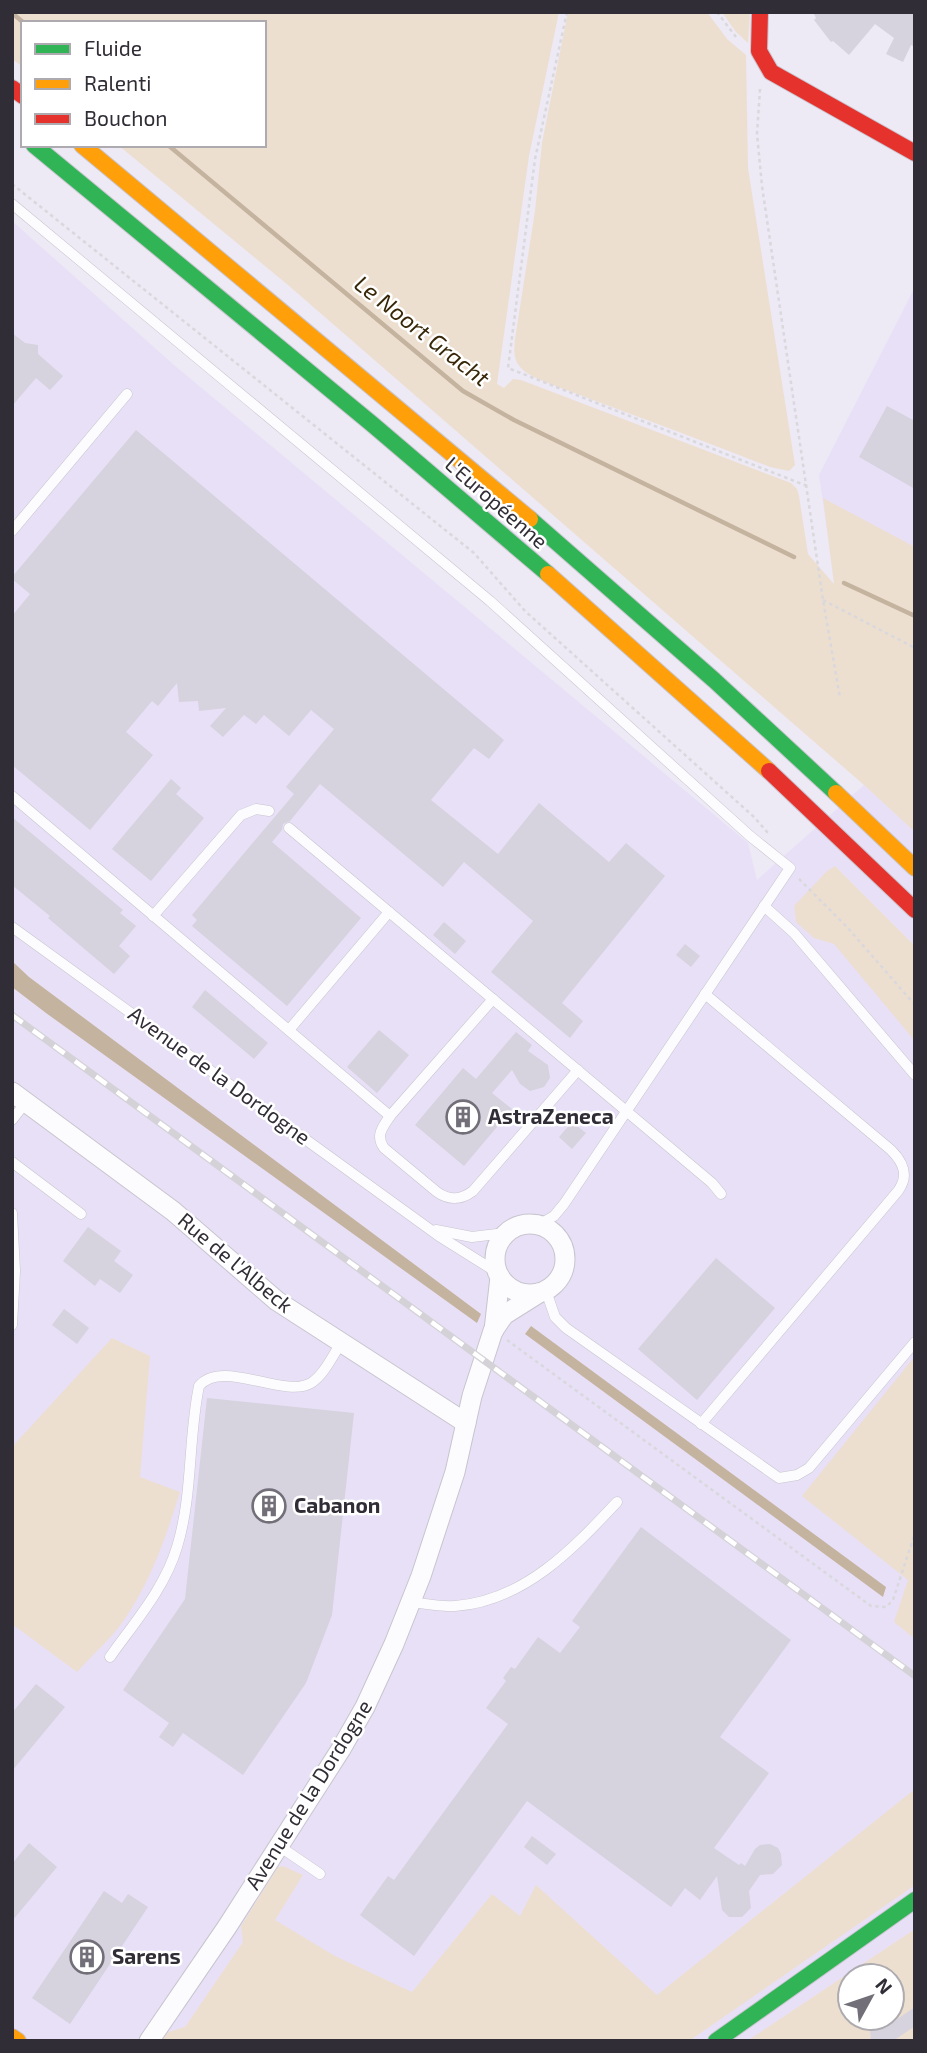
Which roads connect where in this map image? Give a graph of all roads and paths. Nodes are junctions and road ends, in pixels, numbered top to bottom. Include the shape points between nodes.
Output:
1 (567, 12) edge
2 (760, 12) edge
3 (764, 65) junction
4 (36, 147) edge
5 (84, 147) edge
6 (915, 153) edge
7 (12, 204) edge
8 (127, 394) dead end
9 (807, 486) junction
10 (12, 531) edge
11 (823, 600) junction
12 (915, 648) edge
13 (840, 698) dead end
14 (12, 796) edge
15 (269, 811) dead end
16 (289, 828) dead end
17 (844, 841) junction
18 (915, 868) edge
19 (764, 906) junction
20 (915, 910) edge
21 (389, 912) junction
22 (153, 916) junction
23 (915, 923) edge
24 (12, 927) edge
25 (705, 994) junction
26 (493, 999) junction
27 (289, 1030) junction
28 (578, 1070) junction
29 (915, 1074) edge
30 (19, 1097) edge
31 (626, 1111) junction
32 (390, 1116) junction
33 (12, 1120) edge
34 (12, 1162) edge
35 (721, 1194) dead end
36 (12, 1213) edge
37 (81, 1214) dead end
38 (540, 1224) junction
39 (426, 1226) junction
40 (505, 1233) junction
41 (499, 1275) junction
42 (542, 1292) junction
43 (12, 1325) edge
44 (494, 1331) junction
45 (915, 1342) edge
46 (341, 1343) junction
47 (466, 1423) junction
48 (701, 1424) junction
49 (617, 1502) dead end
50 (915, 1533) edge
51 (412, 1602) junction
52 (110, 1657) dead end
53 (279, 1846) junction
54 (320, 1874) dead end
55 (915, 1900) edge
56 (915, 1912) edge
57 (785, 1993) junction
58 (12, 2037) edge
59 (18, 2041) edge
60 (149, 2041) edge
61 (716, 2041) edge

1 - 9 path via 535,159 508,369
2 - 3 main road via 757,48
3 - 6 main road via 781,79
3 - 9 path via 758,110 760,165
4 - 17 main road, L'Européenne via 490,524
5 - 18 main road, L'Européenne via 552,538 723,688
7 - 19 lane via 490,601 790,868
8 - 10 lane
9 - 11 path
11 - 12 path
11 - 13 path
14 - 22 lane
15 - 22 lane via 251,810 232,823
16 - 21 lane
17 - 20 main road, L'Européenne
17 - 23 main road
19 - 25 lane
19 - 29 lane via 794,933
21 - 26 lane
21 - 27 lane
22 - 27 lane
24 - 39 lane, Avenue de la Dordogne
25 - 31 lane
25 - 48 lane via 891,1150 905,1174 898,1191
26 - 28 lane
26 - 32 lane
27 - 32 lane
28 - 31 lane
28 - 32 lane via 477,1187 461,1198 441,1195 384,1148 379,1134
30 - 33 lane
30 - 46 street, Rue de l'Albeck via 173,1211 277,1301
31 - 35 lane
31 - 38 lane via 564,1205
34 - 37 lane
36 - 43 lane
38 - 40 street via 522,1224
38 - 42 street via 560,1239 566,1258 561,1277
39 - 40 lane, Avenue de la Dordogne via 461,1236
39 - 41 lane, Avenue de la Dordogne
40 - 41 street via 496,1250
41 - 42 street via 519,1292
41 - 44 street, Avenue de la Dordogne
42 - 44 street, Avenue de la Dordogne via 504,1315
42 - 48 lane via 560,1323
44 - 47 street, Avenue de la Dordogne
44 - 50 path via 871,1606 886,1607 893,1600
45 - 48 lane via 809,1468 797,1475 772,1475
46 - 47 street, Rue de l'Albeck
46 - 52 lane via 318,1376 305,1385 219,1376 199,1386 177,1550 155,1593
47 - 51 street, Avenue de la Dordogne via 455,1472
49 - 51 lane via 561,1558 513,1590 453,1606
51 - 53 street, Avenue de la Dordogne via 359,1718
53 - 54 lane
53 - 60 street, Avenue de la Dordogne
55 - 57 main road
56 - 57 main road
57 - 61 main road
58 - 59 main road

